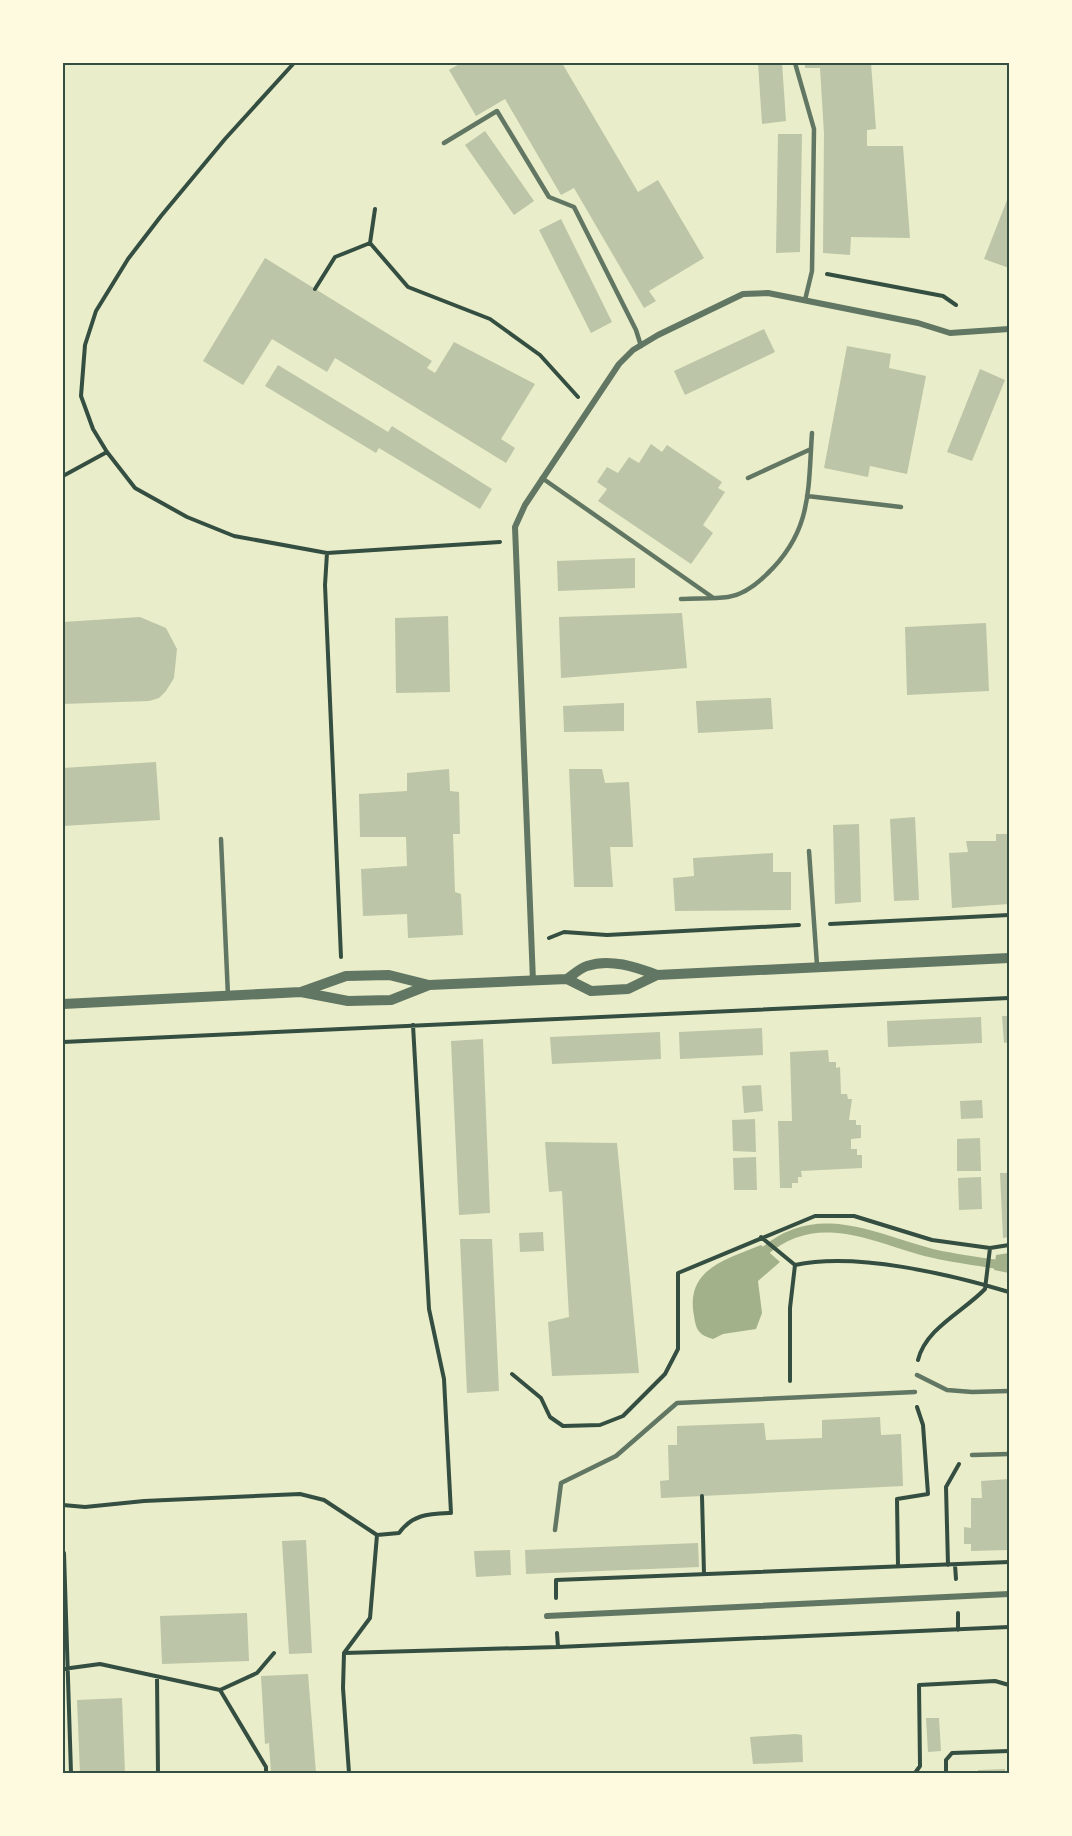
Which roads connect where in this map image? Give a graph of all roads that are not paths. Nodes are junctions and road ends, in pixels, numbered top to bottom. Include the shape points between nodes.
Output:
1 (795, 63) edge
2 (444, 143) dead end
3 (805, 300) junction
4 (1009, 329) edge
5 (641, 346) junction
6 (812, 434) dead end
7 (811, 449) junction
8 (542, 478) junction
9 (748, 478) dead end
10 (807, 496) junction
11 (901, 507) dead end
12 (712, 597) junction
13 (681, 599) dead end
14 (221, 839) dead end
15 (809, 851) dead end
16 (1009, 958) edge
17 (817, 968) junction
18 (657, 975) junction
19 (567, 979) junction
20 (533, 981) junction
21 (429, 985) junction
22 (301, 992) junction
23 (228, 997) junction
24 (63, 1004) edge
25 (917, 1375) dead end
26 (1009, 1391) edge
27 (915, 1392) dead end
28 (1009, 1454) edge
29 (972, 1455) road end
30 (555, 1530) dead end
31 (1009, 1594) edge
32 (547, 1616) dead end

1 - 3 lane via 814,129 812,271
2 - 5 lane via 497,111 549,197 574,207
3 - 4 street via 918,322 950,333
3 - 5 street via 768,293 744,294
5 - 8 street via 619,363
6 - 7 lane
7 - 9 lane
7 - 10 lane
8 - 12 lane
8 - 20 street via 515,527
10 - 11 lane
10 - 12 lane via 801,529 781,561 757,584 729,597
12 - 13 lane
14 - 23 lane
15 - 17 lane
16 - 17 street
17 - 18 street
18 - 19 street via 628,964 608,964 587,966
18 - 19 street via 628,989 591,991
19 - 20 street
20 - 21 street
21 - 22 street via 391,1000 348,1001
21 - 22 street via 389,975 346,976
22 - 23 street
23 - 24 street
25 - 26 lane via 947,1390
27 - 30 lane via 677,1403 615,1456 561,1483
28 - 29 lane
31 - 32 street

